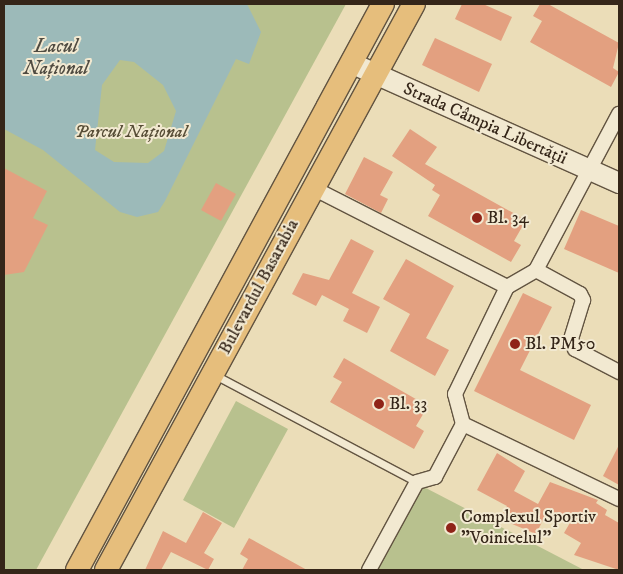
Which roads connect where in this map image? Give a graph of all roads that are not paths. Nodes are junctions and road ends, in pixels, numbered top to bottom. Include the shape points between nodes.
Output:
1 (383, 4) edge
2 (414, 4) edge
3 (351, 63) junction
4 (374, 75) junction
5 (619, 114) edge
6 (590, 170) junction
7 (619, 183) edge
8 (313, 188) junction
9 (536, 270) junction
10 (507, 287) junction
11 (619, 372) edge
12 (212, 374) junction
13 (463, 424) junction
14 (417, 482) junction
15 (619, 499) edge
16 (77, 570) edge
17 (106, 570) edge
18 (369, 570) edge

1 - 3 main road, Bulevardul Basarabia
2 - 4 main road, Bulevardul Basarabia
3 - 4 street, Strada Câmpia Libertății
3 - 16 main road, Bulevardul Basarabia
4 - 6 street, Strada Câmpia Libertății
4 - 8 main road, Bulevardul Basarabia
5 - 6 street
6 - 7 street, Strada Câmpia Libertății
6 - 9 street
8 - 10 street
8 - 12 main road, Bulevardul Basarabia
9 - 10 street
9 - 11 street via 580,294 583,300 571,339 575,349
10 - 13 street via 455,394
12 - 14 lane
12 - 17 main road, Bulevardul Basarabia
13 - 14 street via 434,477
13 - 15 street
14 - 18 street

